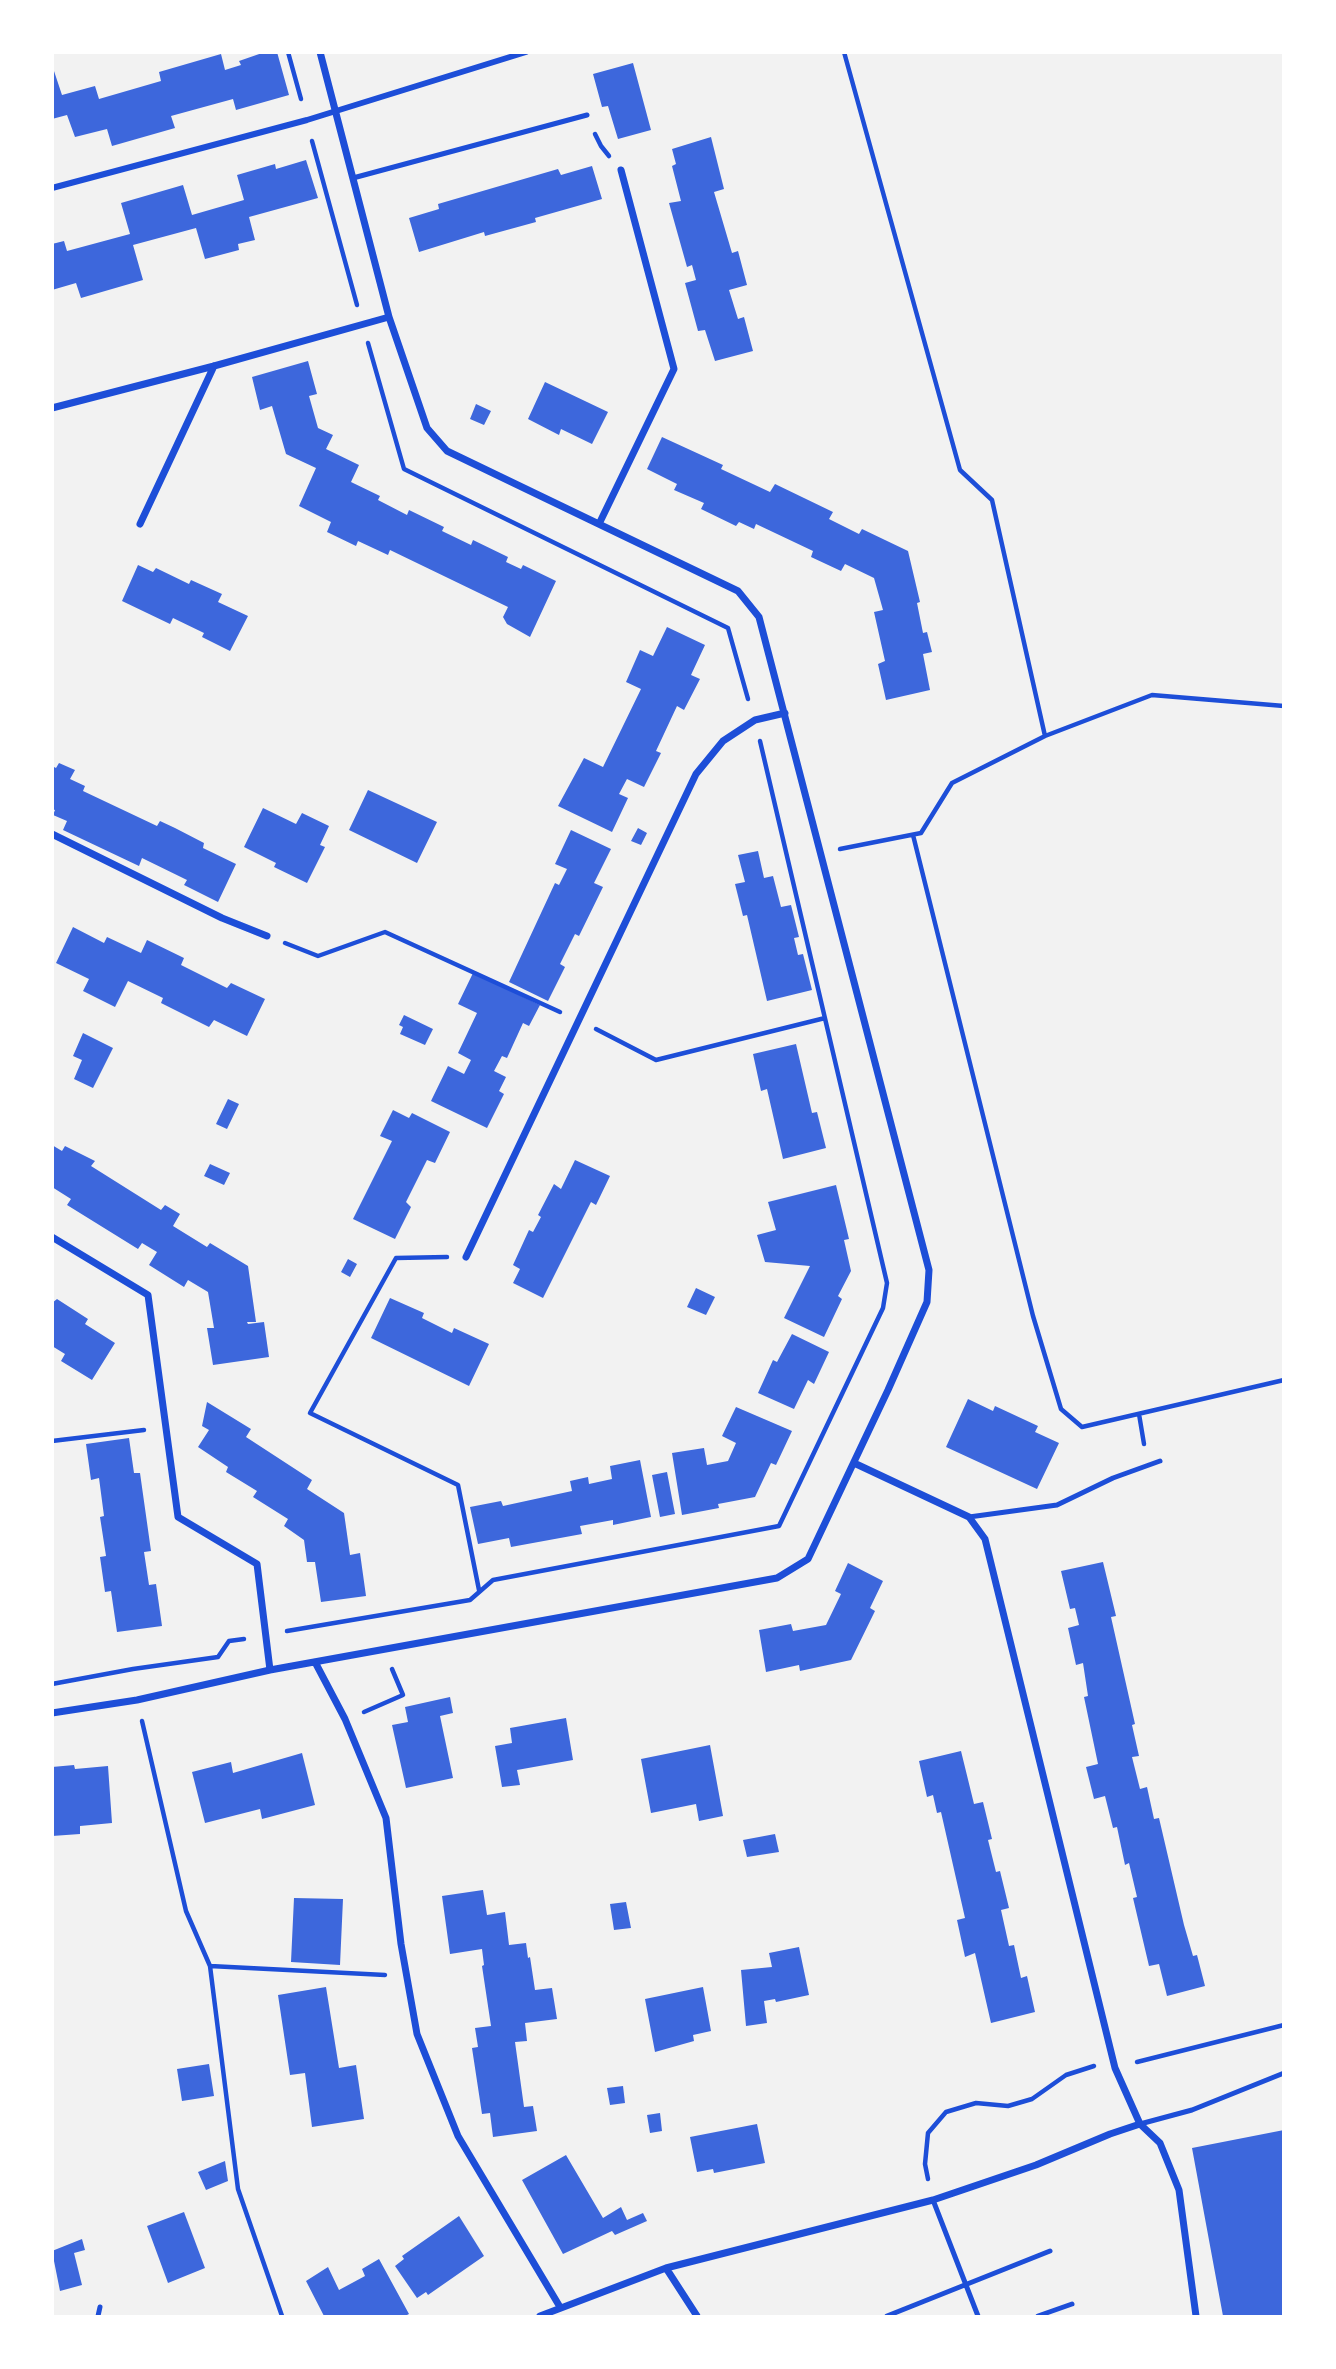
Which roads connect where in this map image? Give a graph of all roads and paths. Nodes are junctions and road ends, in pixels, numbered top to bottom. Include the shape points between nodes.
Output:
1 (288, 52) edge
2 (320, 52) edge
3 (526, 52) edge
4 (844, 52) edge
5 (336, 111) junction
6 (587, 115) joint
7 (307, 120) junction
8 (621, 170) joint
9 (353, 178) junction
10 (52, 188) edge
11 (389, 317) junction
12 (363, 324) junction
13 (214, 366) junction
14 (52, 408) edge
15 (140, 524) dead end
16 (599, 524) junction
17 (1283, 706) edge
18 (785, 713) junction
19 (755, 720) junction
20 (1045, 736) junction
21 (52, 834) edge
22 (913, 835) junction
23 (822, 853) junction
24 (267, 936) joint
25 (825, 1018) junction
26 (579, 1020) junction
27 (52, 1237) edge
28 (466, 1257) joint
29 (1283, 1380) edge
30 (1139, 1414) junction
31 (166, 1428) junction
32 (52, 1441) edge
33 (1160, 1461) dead end
34 (854, 1463) junction
35 (1148, 1466) junction
36 (969, 1517) junction
37 (479, 1590) junction
38 (386, 1614) junction
39 (265, 1635) junction
40 (387, 1651) junction
41 (315, 1662) junction
42 (270, 1670) junction
43 (52, 1684) edge
44 (52, 1713) edge
45 (141, 1718) dead end
46 (345, 1718) junction
47 (210, 1966) junction
48 (407, 1976) junction
49 (1283, 2025) edge
50 (1115, 2068) junction
51 (1283, 2073) edge
52 (1140, 2124) junction
53 (933, 2200) junction
54 (1050, 2251) dead end
55 (666, 2268) junction
56 (966, 2285) junction
57 (1072, 2304) dead end
58 (560, 2307) junction
59 (100, 2308) dead end
60 (98, 2316) edge
61 (282, 2316) edge
62 (540, 2316) edge
63 (697, 2316) edge
64 (887, 2316) edge
65 (978, 2316) edge
66 (1038, 2316) edge
67 (1196, 2316) edge

1 - 7 path
2 - 5 street
3 - 5 street
4 - 20 path via 960,470 992,500
5 - 7 street
5 - 9 street
6 - 8 path via 600,146
6 - 9 lane
7 - 10 street
7 - 12 path
8 - 16 street via 674,369
9 - 11 street
11 - 12 street
11 - 16 street via 427,428 447,452
12 - 13 street
12 - 19 path via 404,469 728,628
13 - 14 street
13 - 15 street
16 - 18 street via 738,591 760,617
17 - 20 path via 1152,695
18 - 19 street
18 - 23 street
19 - 25 path
19 - 26 street via 723,741 696,774
20 - 22 path via 952,783 921,833
21 - 24 street
22 - 23 path
22 - 30 path via 1033,1315 1061,1409 1082,1427
23 - 34 street via 929,1270 926,1302
24 - 26 path via 318,956 385,932
25 - 26 path via 656,1060
25 - 37 path via 887,1283 883,1308 779,1527 493,1580
26 - 28 street
27 - 31 street via 148,1296
28 - 37 path via 396,1258 310,1413 458,1485
29 - 30 path
30 - 35 path
31 - 32 path
31 - 39 street via 178,1517 257,1564
33 - 35 lane
34 - 36 street
34 - 40 street via 808,1559 778,1578
35 - 36 lane via 1057,1505
36 - 50 street via 985,1539
37 - 38 path via 470,1600
38 - 39 path
38 - 40 path
39 - 42 street
39 - 43 path via 229,1641 218,1657
40 - 41 street
40 - 46 path via 403,1695
41 - 42 street
41 - 46 street
42 - 44 street via 149,1698
45 - 47 path via 186,1911
46 - 48 street via 386,1818
47 - 48 path
47 - 61 path via 238,2189
48 - 58 street via 416,2034 458,2136
49 - 50 path
50 - 52 street
50 - 53 path via 1095,2066 1066,2075 1032,2099 1008,2106 976,2103 946,2112 929,2133 925,2164
51 - 52 lane via 1192,2110
52 - 53 street
52 - 67 street via 1160,2143 1179,2190
53 - 55 street
53 - 56 lane
54 - 56 lane
55 - 58 street
55 - 63 street
56 - 64 lane
56 - 65 lane
57 - 66 lane
58 - 62 street
59 - 60 lane

